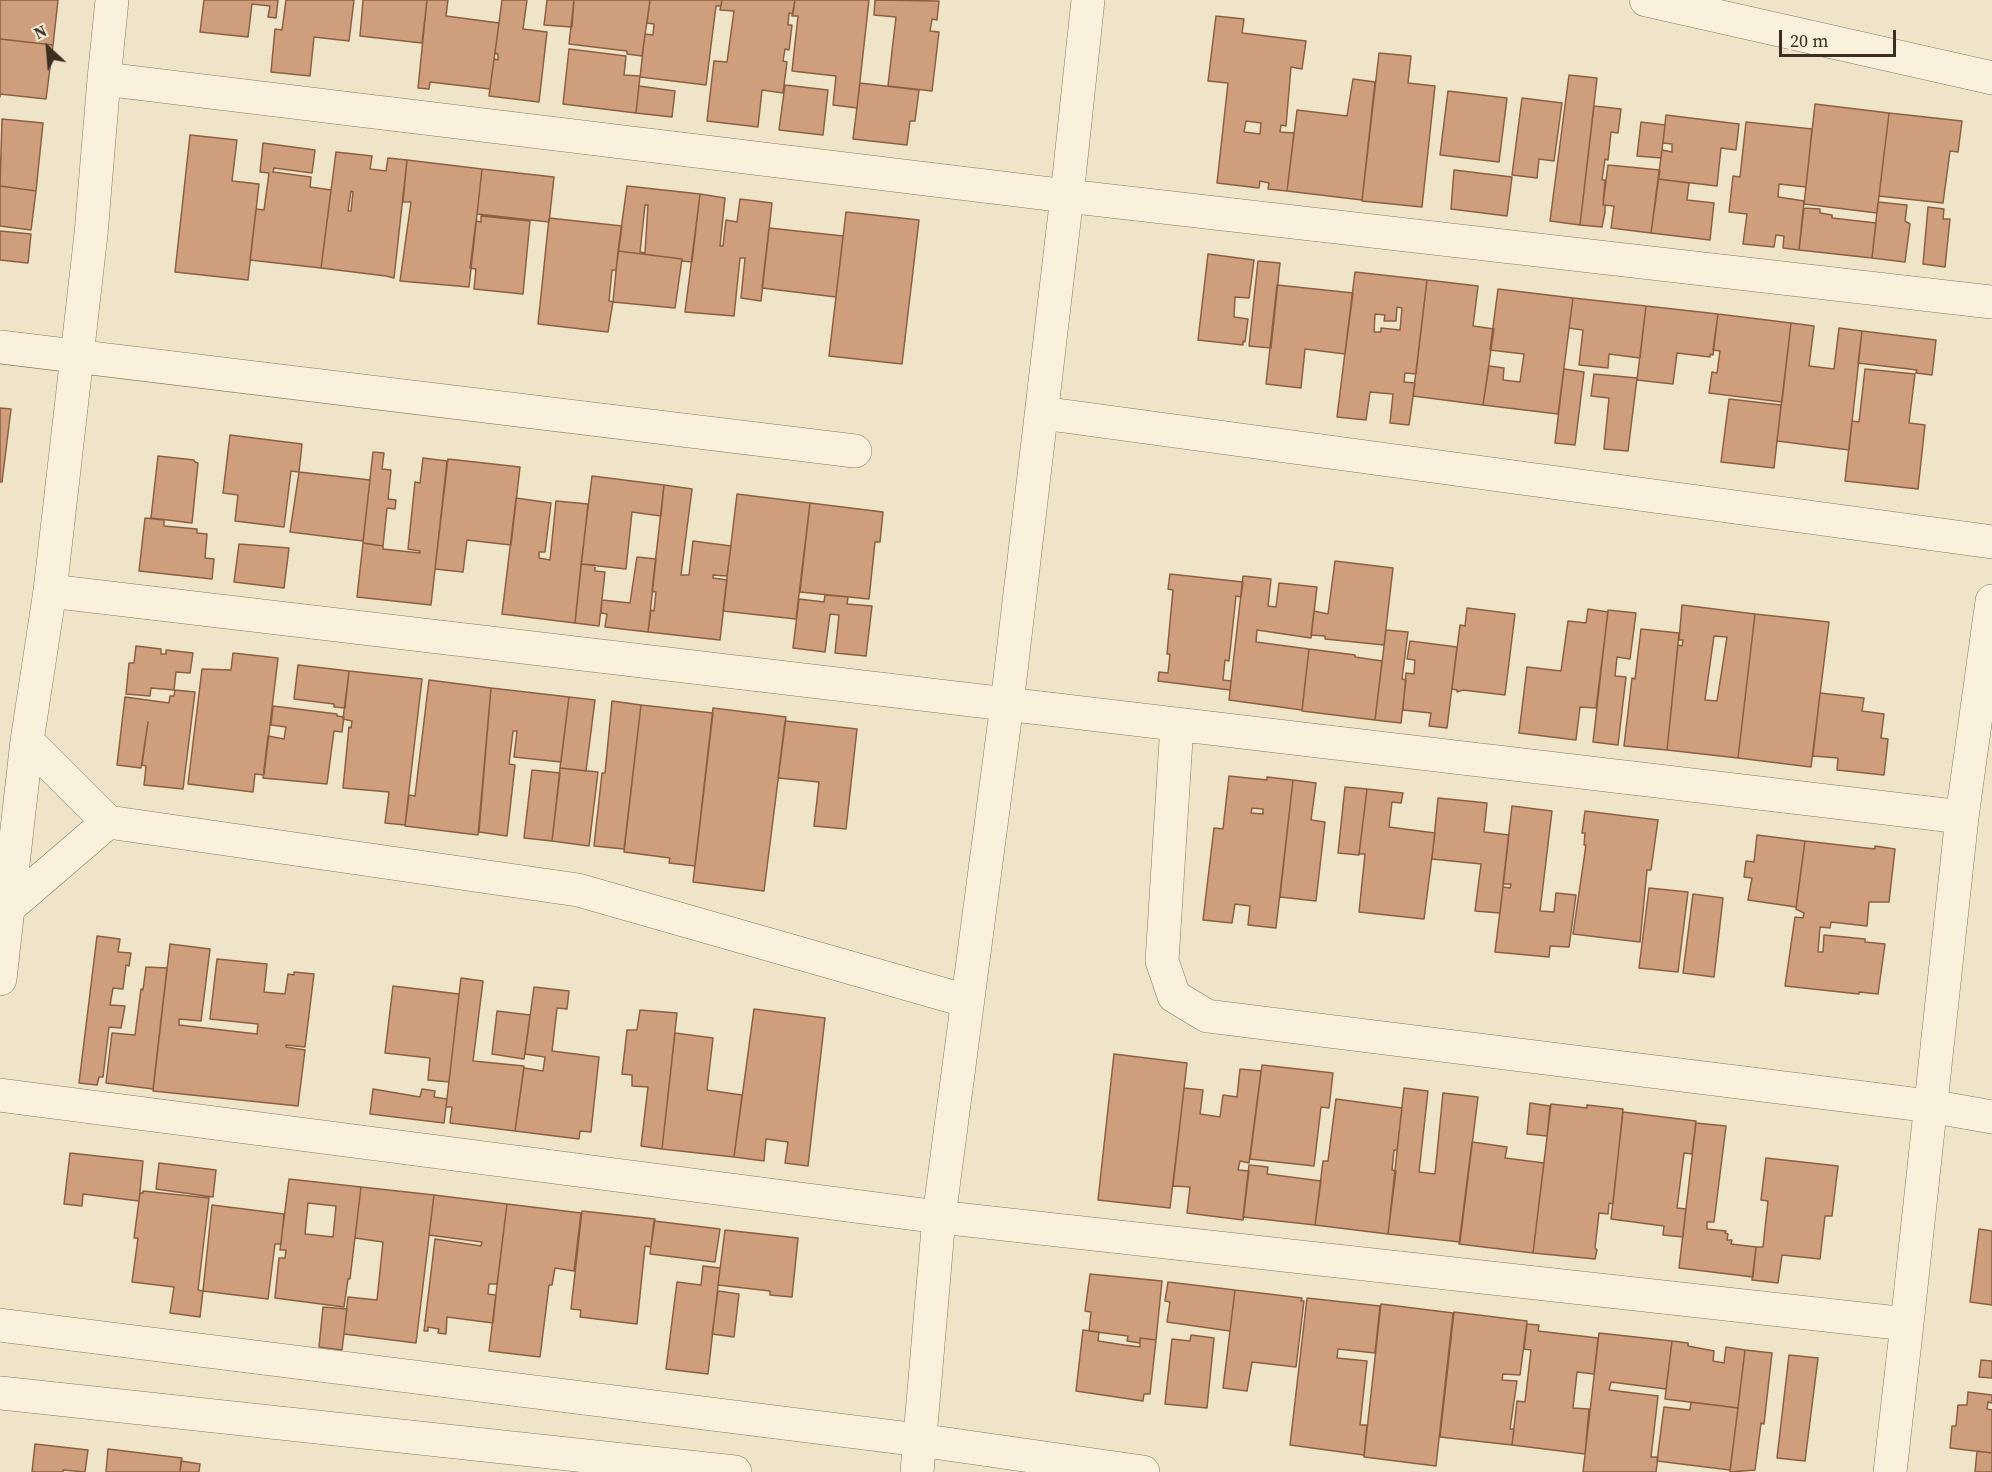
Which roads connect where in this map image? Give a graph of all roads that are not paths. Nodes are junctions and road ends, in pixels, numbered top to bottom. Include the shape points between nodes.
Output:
1 (112, 0) edge
2 (1088, 0) edge
3 (1646, 0) edge
4 (1992, 78) edge
5 (104, 79) junction
6 (1067, 196) junction
7 (1992, 302) edge
8 (0, 347) edge
9 (77, 357) junction
10 (1042, 413) junction
11 (855, 451) dead end
12 (1992, 542) edge
13 (50, 591) junction
14 (1992, 601) edge
15 (1007, 704) junction
16 (1177, 724) junction
17 (27, 741) junction
18 (1962, 817) junction
19 (108, 822) junction
20 (9, 907) junction
21 (0, 979) edge
22 (967, 1001) junction
23 (0, 1095) edge
24 (1930, 1106) junction
25 (1992, 1117) edge
26 (939, 1217) junction
27 (1907, 1324) junction
28 (0, 1325) edge
29 (0, 1393) edge
30 (919, 1440) junction
31 (735, 1472) edge
32 (917, 1472) edge
33 (1143, 1472) edge
34 (1890, 1472) edge

1 - 5 street
2 - 6 street
3 - 4 street
5 - 6 street
5 - 9 street
6 - 7 street
6 - 10 street
8 - 9 street
9 - 11 street
9 - 13 street
10 - 12 street
10 - 15 street
13 - 15 street
13 - 17 street
14 - 18 street
15 - 16 street
15 - 22 street
16 - 18 street
16 - 24 street via 1162,961 1174,996 1206,1016
17 - 19 street
17 - 20 street
18 - 24 street
19 - 20 street
19 - 22 street via 578,890
20 - 21 street
22 - 26 street
23 - 26 street
24 - 25 street
24 - 27 street
26 - 27 street
26 - 30 street
27 - 34 street
28 - 30 street
29 - 31 street
30 - 32 street
30 - 33 street

